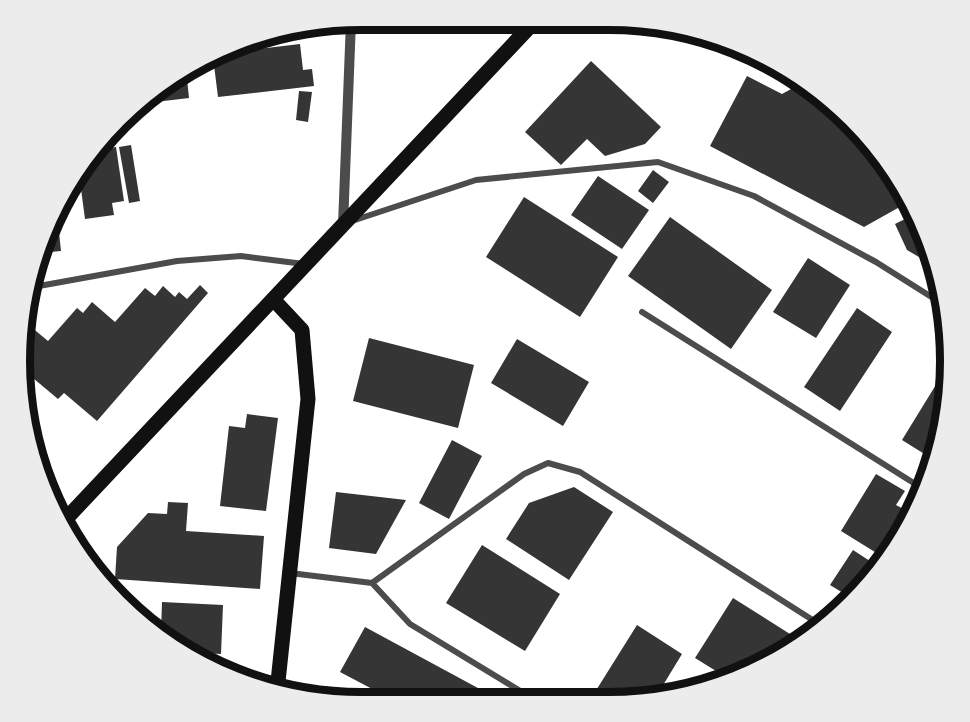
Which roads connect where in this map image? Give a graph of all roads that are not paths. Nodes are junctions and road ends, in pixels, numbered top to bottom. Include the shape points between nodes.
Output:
1 (351, 30) edge
2 (527, 30) edge
3 (343, 225) junction
4 (305, 264) junction
5 (38, 286) edge
6 (273, 299) junction
7 (934, 299) edge
8 (642, 312) dead end
9 (916, 485) edge
10 (69, 516) edge
11 (289, 573) junction
12 (372, 583) junction
13 (814, 621) edge
14 (278, 682) edge
15 (522, 692) edge

1 - 3 street
2 - 3 main road
3 - 4 main road
3 - 7 street via 476,180 658,162 754,196 876,262
4 - 5 street via 242,256 177,261
4 - 6 main road
6 - 10 main road
6 - 11 main road via 302,330 308,399
8 - 9 street
11 - 12 street
11 - 14 main road
12 - 13 street via 524,474 548,463 580,472
12 - 15 street via 410,624

